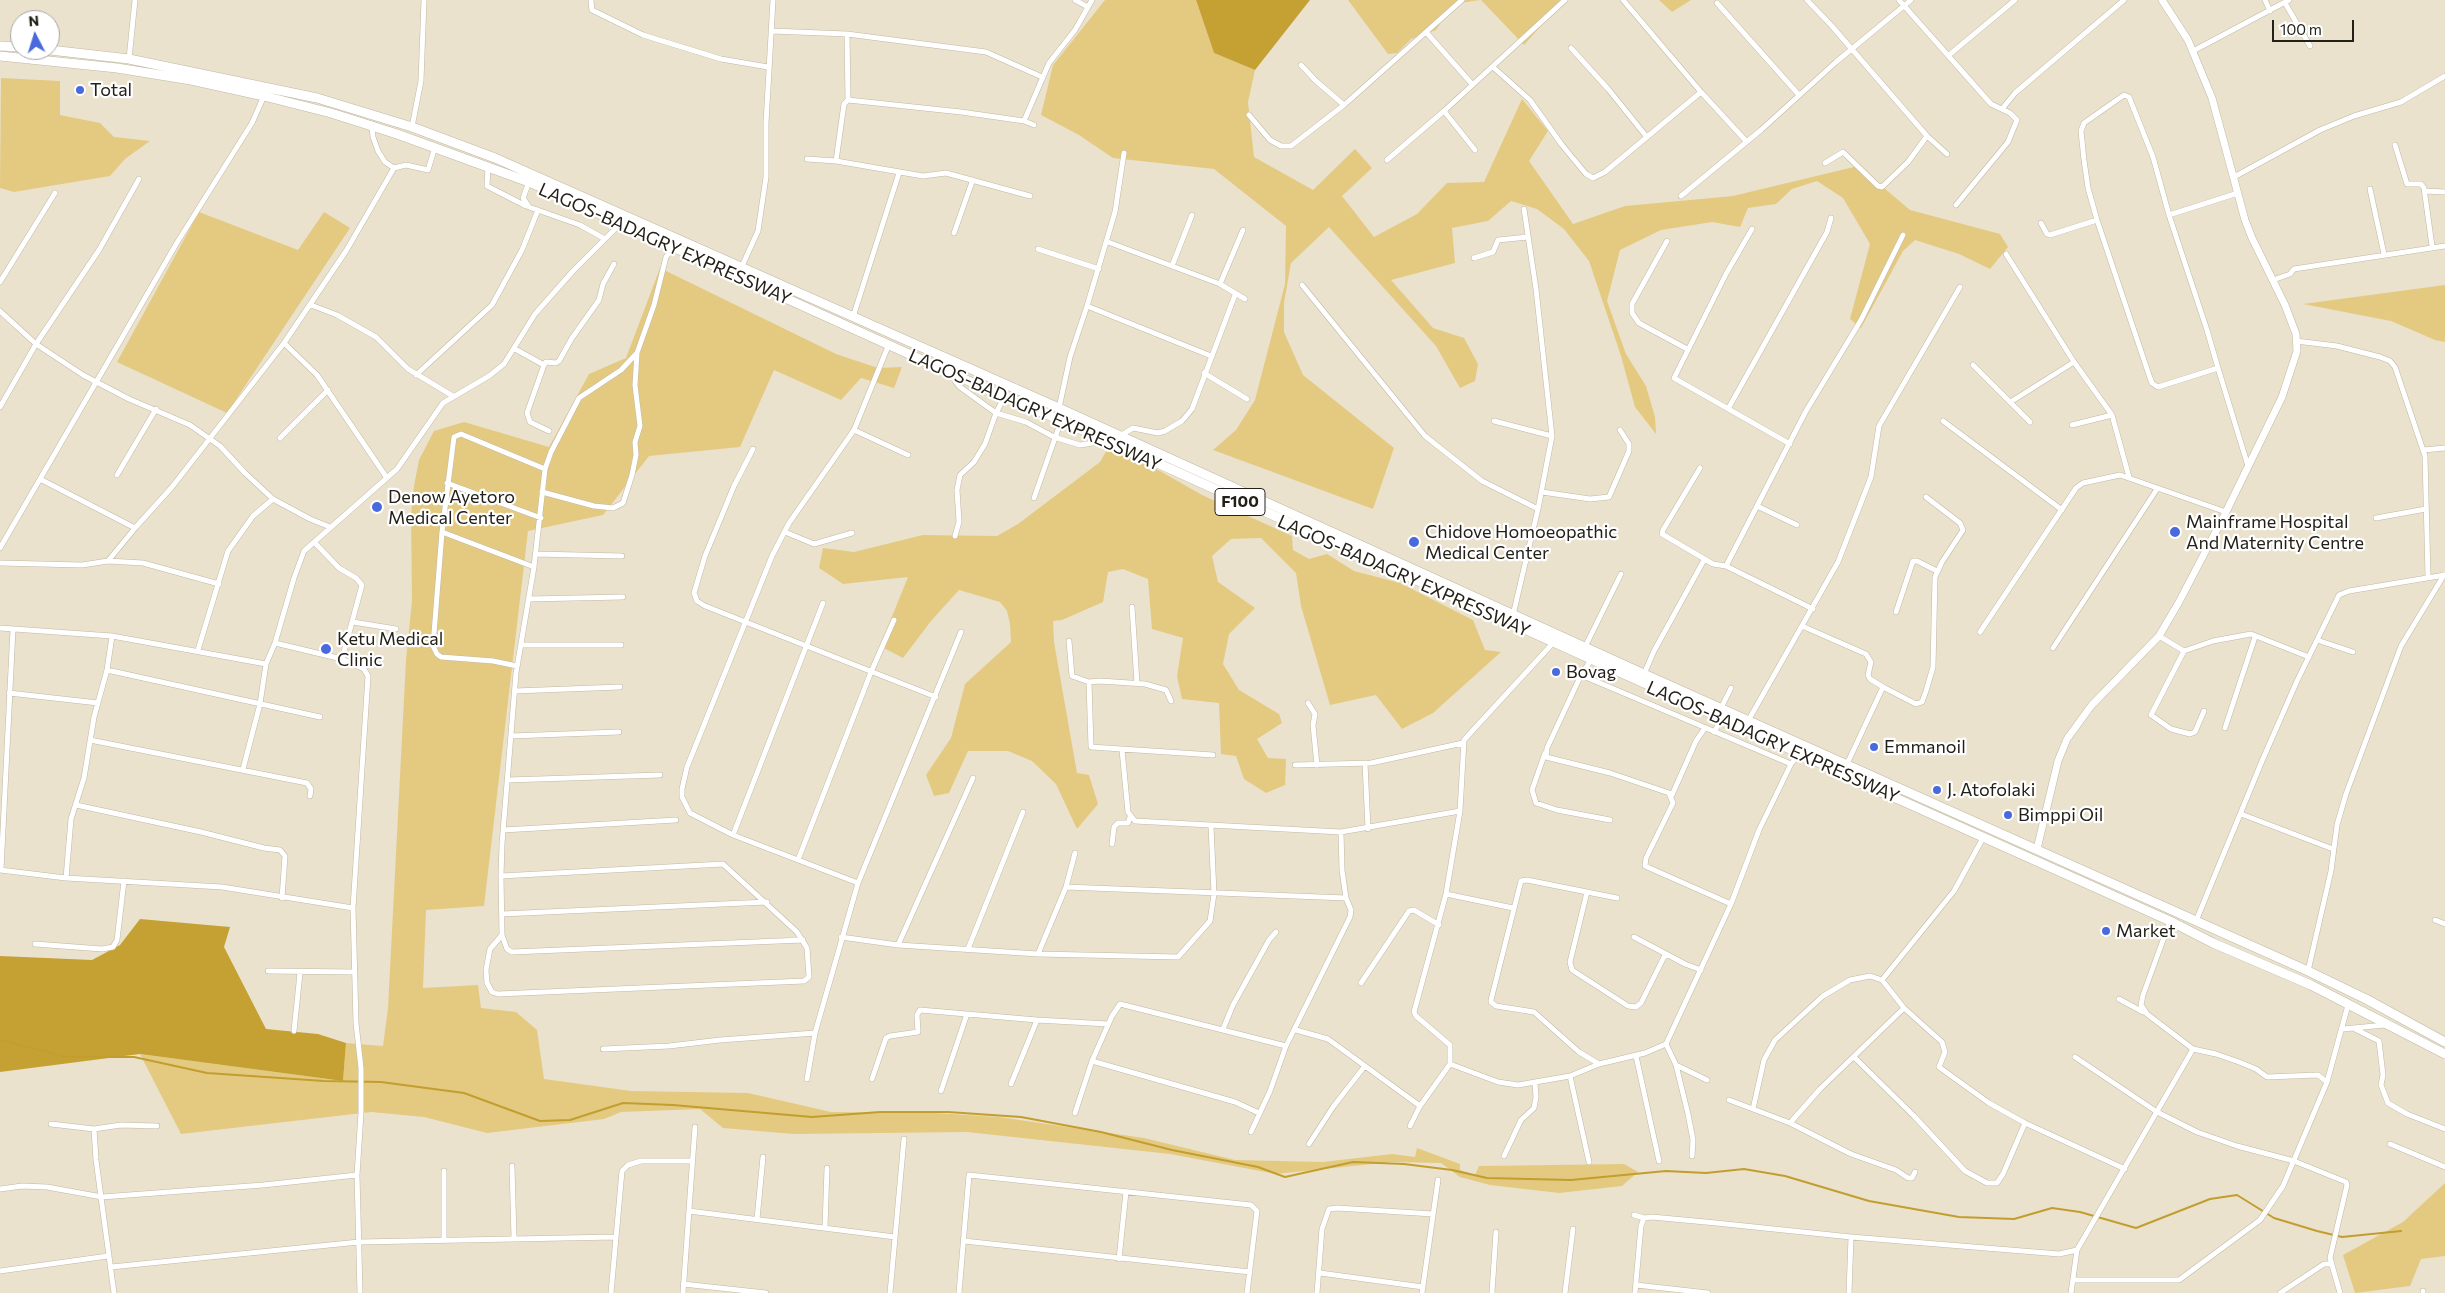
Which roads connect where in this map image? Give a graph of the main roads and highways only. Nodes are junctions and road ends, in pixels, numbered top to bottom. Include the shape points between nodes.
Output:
1 (60, 51) edge
2 (0, 56) edge
3 (1876, 778) junction
4 (1870, 788) junction
5 (2216, 930) junction
6 (2213, 943) junction
7 (2445, 1042) edge
8 (2445, 1054) edge

1 - 3 highway, LAGOS-BADAGRY EXPRESSWAY / F100 via 129,59 317,98 412,127 560,185
2 - 4 highway, LAGOS-BADAGRY EXPRESSWAY / F100 via 117,68 264,96 372,126 529,182 1102,438
3 - 4 highway
3 - 5 highway, LAGOS-BADAGRY EXPRESSWAY / F100
4 - 6 highway, LAGOS-BADAGRY EXPRESSWAY / F100
5 - 6 highway
5 - 7 highway, LAGOS-BADAGRY EXPRESSWAY / F100 via 2366,999
6 - 8 highway, LAGOS-BADAGRY EXPRESSWAY / F100 via 2311,985

